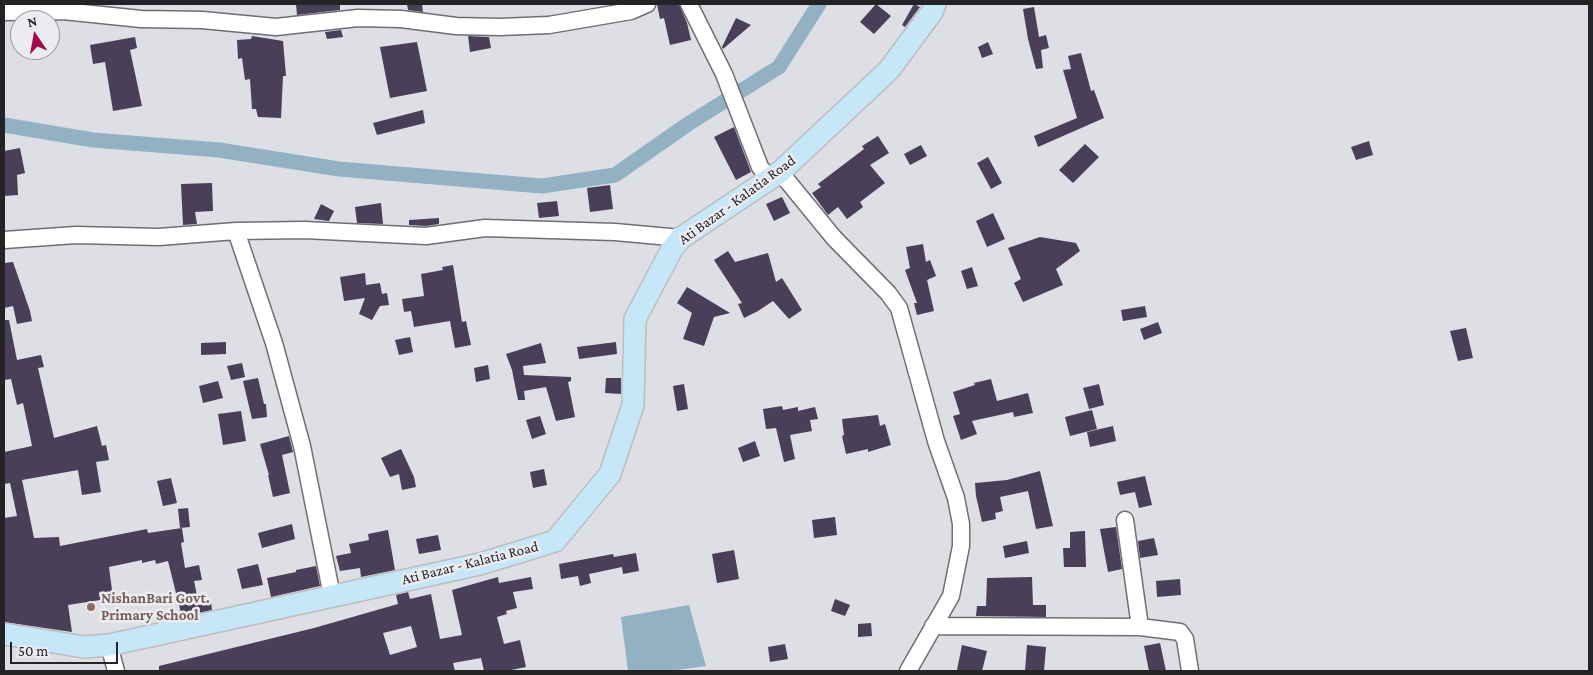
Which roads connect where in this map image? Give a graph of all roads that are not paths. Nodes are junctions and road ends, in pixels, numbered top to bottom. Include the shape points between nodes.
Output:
1 (647, 4) edge
2 (689, 4) edge
3 (935, 4) edge
4 (4, 12) edge
5 (774, 175) junction
6 (236, 231) junction
7 (681, 238) junction
8 (4, 240) edge
9 (1125, 520) dead end
10 (332, 596) junction
11 (933, 626) junction
12 (1140, 627) junction
13 (4, 634) edge
14 (110, 645) junction
15 (116, 671) edge
16 (908, 671) edge
17 (1190, 671) edge

1 - 4 street via 631,12 549,25 500,26 358,18 276,27 63,11
2 - 5 street via 724,74 760,167
3 - 5 main road, Ati Bazar - Kalatia Road via 889,70
5 - 7 main road, Ati Bazar - Kalatia Road
5 - 11 street via 888,293 898,308 961,524 961,546 951,596
6 - 7 street via 304,230 426,236 485,228 615,232
6 - 8 street via 160,237 76,235
6 - 10 street via 274,343 302,446
7 - 10 main road, Ati Bazar - Kalatia Road via 635,319 634,405 610,474 556,541 480,564
9 - 12 street
10 - 14 main road, Ati Bazar - Kalatia Road
11 - 12 street
11 - 16 street
12 - 17 street via 1180,632 1185,638
13 - 14 main road, Ati Bazar - Kalatia Road via 84,647
14 - 15 street

